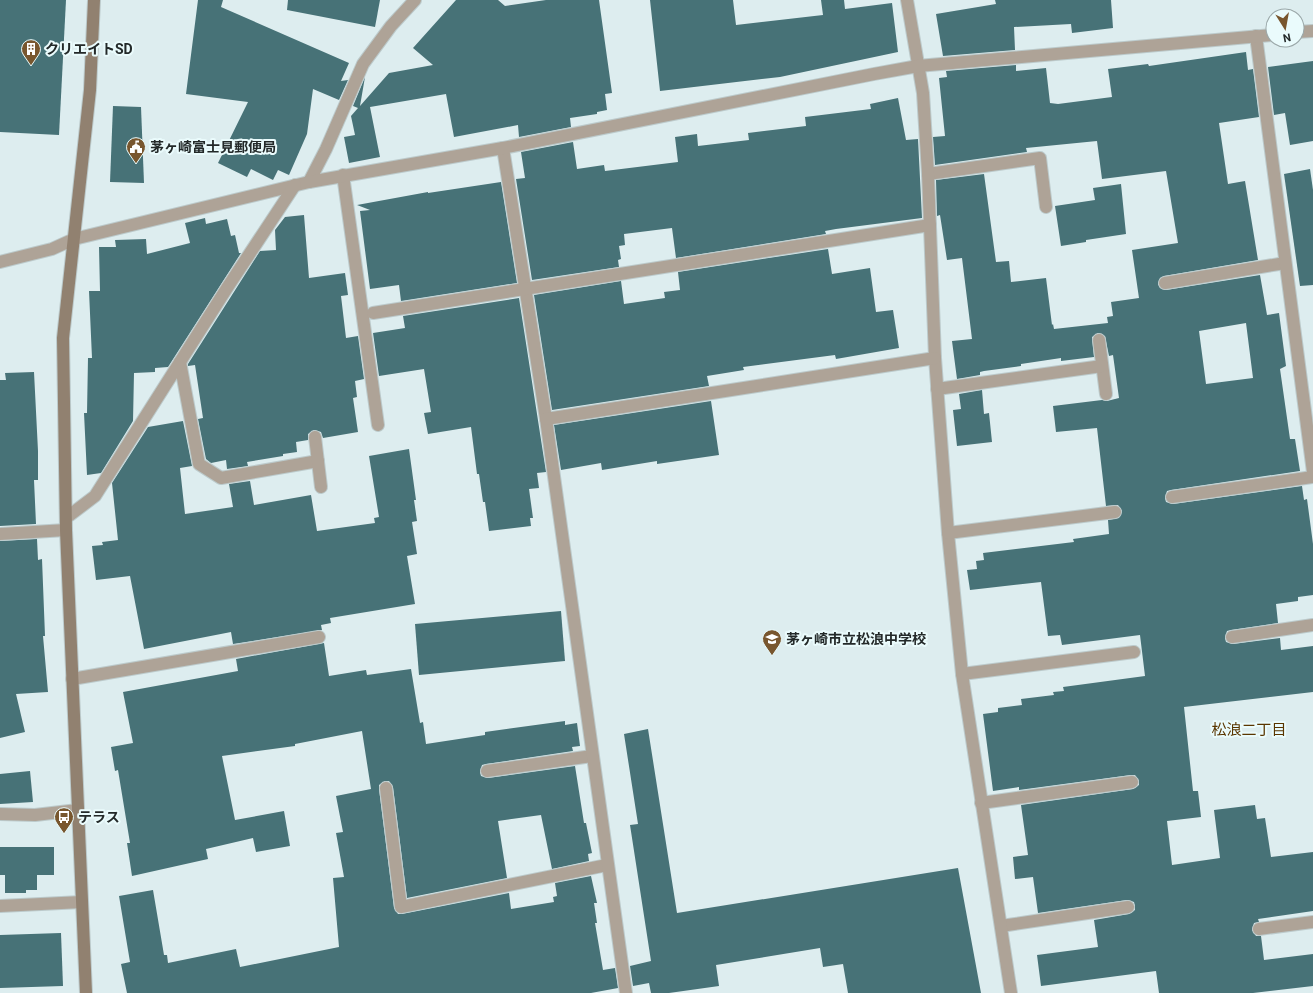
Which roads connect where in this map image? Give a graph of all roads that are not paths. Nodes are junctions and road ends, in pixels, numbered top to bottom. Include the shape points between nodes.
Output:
1 (94, 0) edge
2 (415, 0) edge
3 (907, 0) edge
4 (1265, 35) edge
5 (1256, 36) junction
6 (918, 66) junction
7 (503, 148) junction
8 (928, 174) junction
9 (344, 175) junction
10 (309, 182) junction
11 (295, 186) junction
12 (1046, 207) dead end
13 (930, 225) junction
14 (74, 239) junction
15 (0, 262) edge
16 (1285, 263) junction
17 (1165, 283) dead end
18 (526, 289) junction
19 (373, 313) dead end
20 (1099, 340) dead end
21 (935, 358) junction
22 (180, 362) junction
23 (1102, 366) junction
24 (937, 389) junction
25 (1106, 394) dead end
26 (1308, 399) edge
27 (546, 419) junction
28 (378, 425) dead end
29 (315, 437) dead end
30 (318, 461) junction
31 (1313, 472) edge
32 (1313, 477) edge
33 (321, 487) dead end
34 (1172, 497) dead end
35 (1115, 512) dead end
36 (66, 524) junction
37 (0, 534) edge
38 (948, 534) junction
39 (1313, 626) edge
40 (319, 637) dead end
41 (1232, 637) dead end
42 (1134, 652) dead end
43 (962, 674) junction
44 (72, 679) junction
45 (592, 756) junction
46 (487, 771) dead end
47 (1132, 782) dead end
48 (386, 788) dead end
49 (981, 803) junction
50 (78, 810) junction
51 (0, 814) edge
52 (607, 865) junction
53 (82, 902) junction
54 (0, 906) edge
55 (1128, 907) dead end
56 (1313, 922) edge
57 (1001, 926) junction
58 (1259, 929) dead end
59 (86, 993) edge
60 (626, 993) edge
61 (1011, 993) edge

1 - 14 street via 90,90
2 - 10 street via 362,64
3 - 6 street
4 - 5 street
5 - 6 street
5 - 16 street
6 - 7 street
6 - 8 street via 923,93
7 - 9 street
7 - 18 street
8 - 12 street via 1040,158
8 - 13 street
9 - 10 street
9 - 28 street
10 - 11 street
11 - 14 street
11 - 22 street
13 - 18 street
13 - 21 street
14 - 15 street via 52,249
14 - 36 street via 63,338
16 - 17 street
16 - 26 street
18 - 19 street
18 - 27 street
20 - 23 street
21 - 24 street
21 - 27 street
22 - 30 street via 198,464 221,478
22 - 36 street via 95,496
23 - 24 street
23 - 25 street
24 - 38 street
26 - 31 street
27 - 45 street
29 - 30 street
30 - 33 street
32 - 34 street
35 - 38 street
36 - 37 street
36 - 44 street
38 - 43 street
39 - 41 street
40 - 44 street
42 - 43 street
43 - 49 street
44 - 50 street
45 - 46 street
45 - 52 street
47 - 49 street
48 - 52 street via 401,906
49 - 57 street
50 - 51 street via 35,815
50 - 53 street
52 - 60 street
53 - 54 street
53 - 59 street
55 - 57 street
56 - 58 street
57 - 61 street

